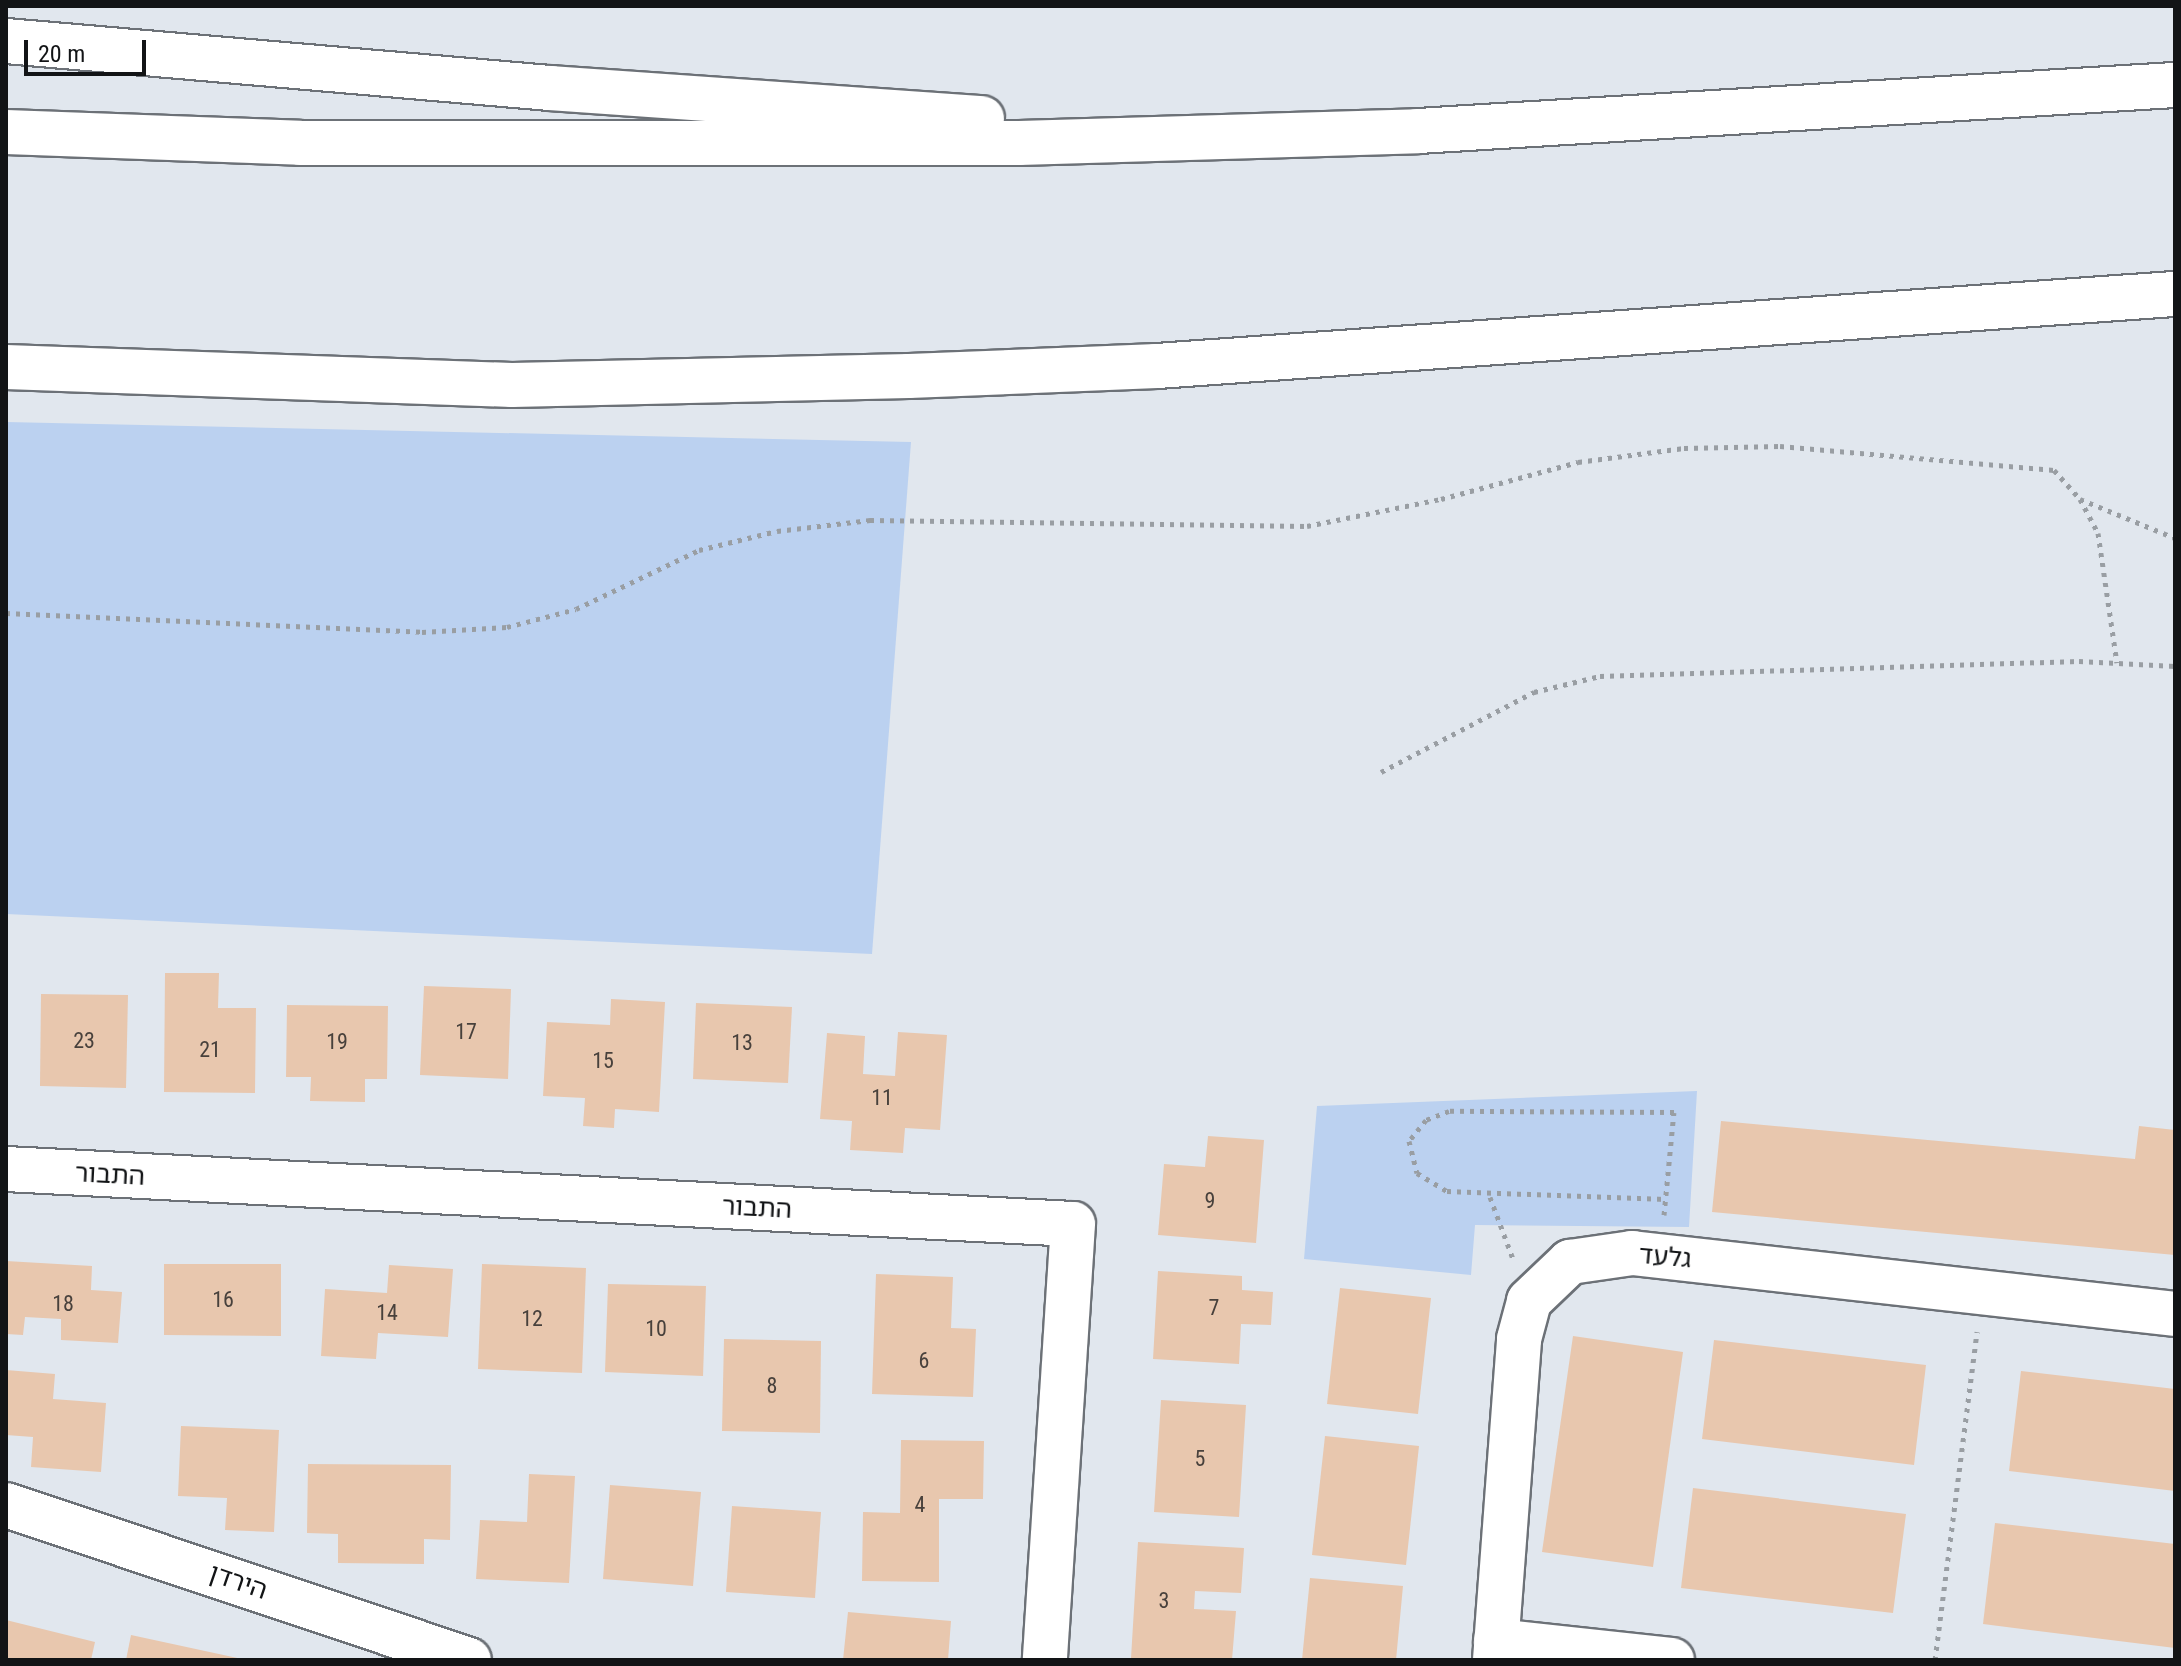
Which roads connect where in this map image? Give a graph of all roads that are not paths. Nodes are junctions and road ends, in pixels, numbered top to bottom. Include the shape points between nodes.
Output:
1 (6, 41) edge
2 (2175, 85) edge
3 (6, 132) edge
4 (1264, 134) junction
5 (2175, 294) edge
6 (6, 367) edge
7 (6, 377) edge
8 (311, 381) junction
9 (6, 1169) edge
10 (2175, 1314) edge
11 (6, 1505) edge
12 (1495, 1650) edge
13 (469, 1660) edge
14 (1045, 1660) edge
15 (1672, 1660) edge

1 - 4 main road via 782,106
2 - 4 main road via 1434,130
3 - 4 main road via 300,143 845,146
5 - 8 main road via 1157,366 654,383
6 - 8 main road
7 - 8 main road
9 - 14 main road, התבור via 1073,1224
10 - 12 main road, גלעד via 1632,1253 1570,1262 1529,1301 1519,1339
11 - 13 main road, הירדן
12 - 15 main road

